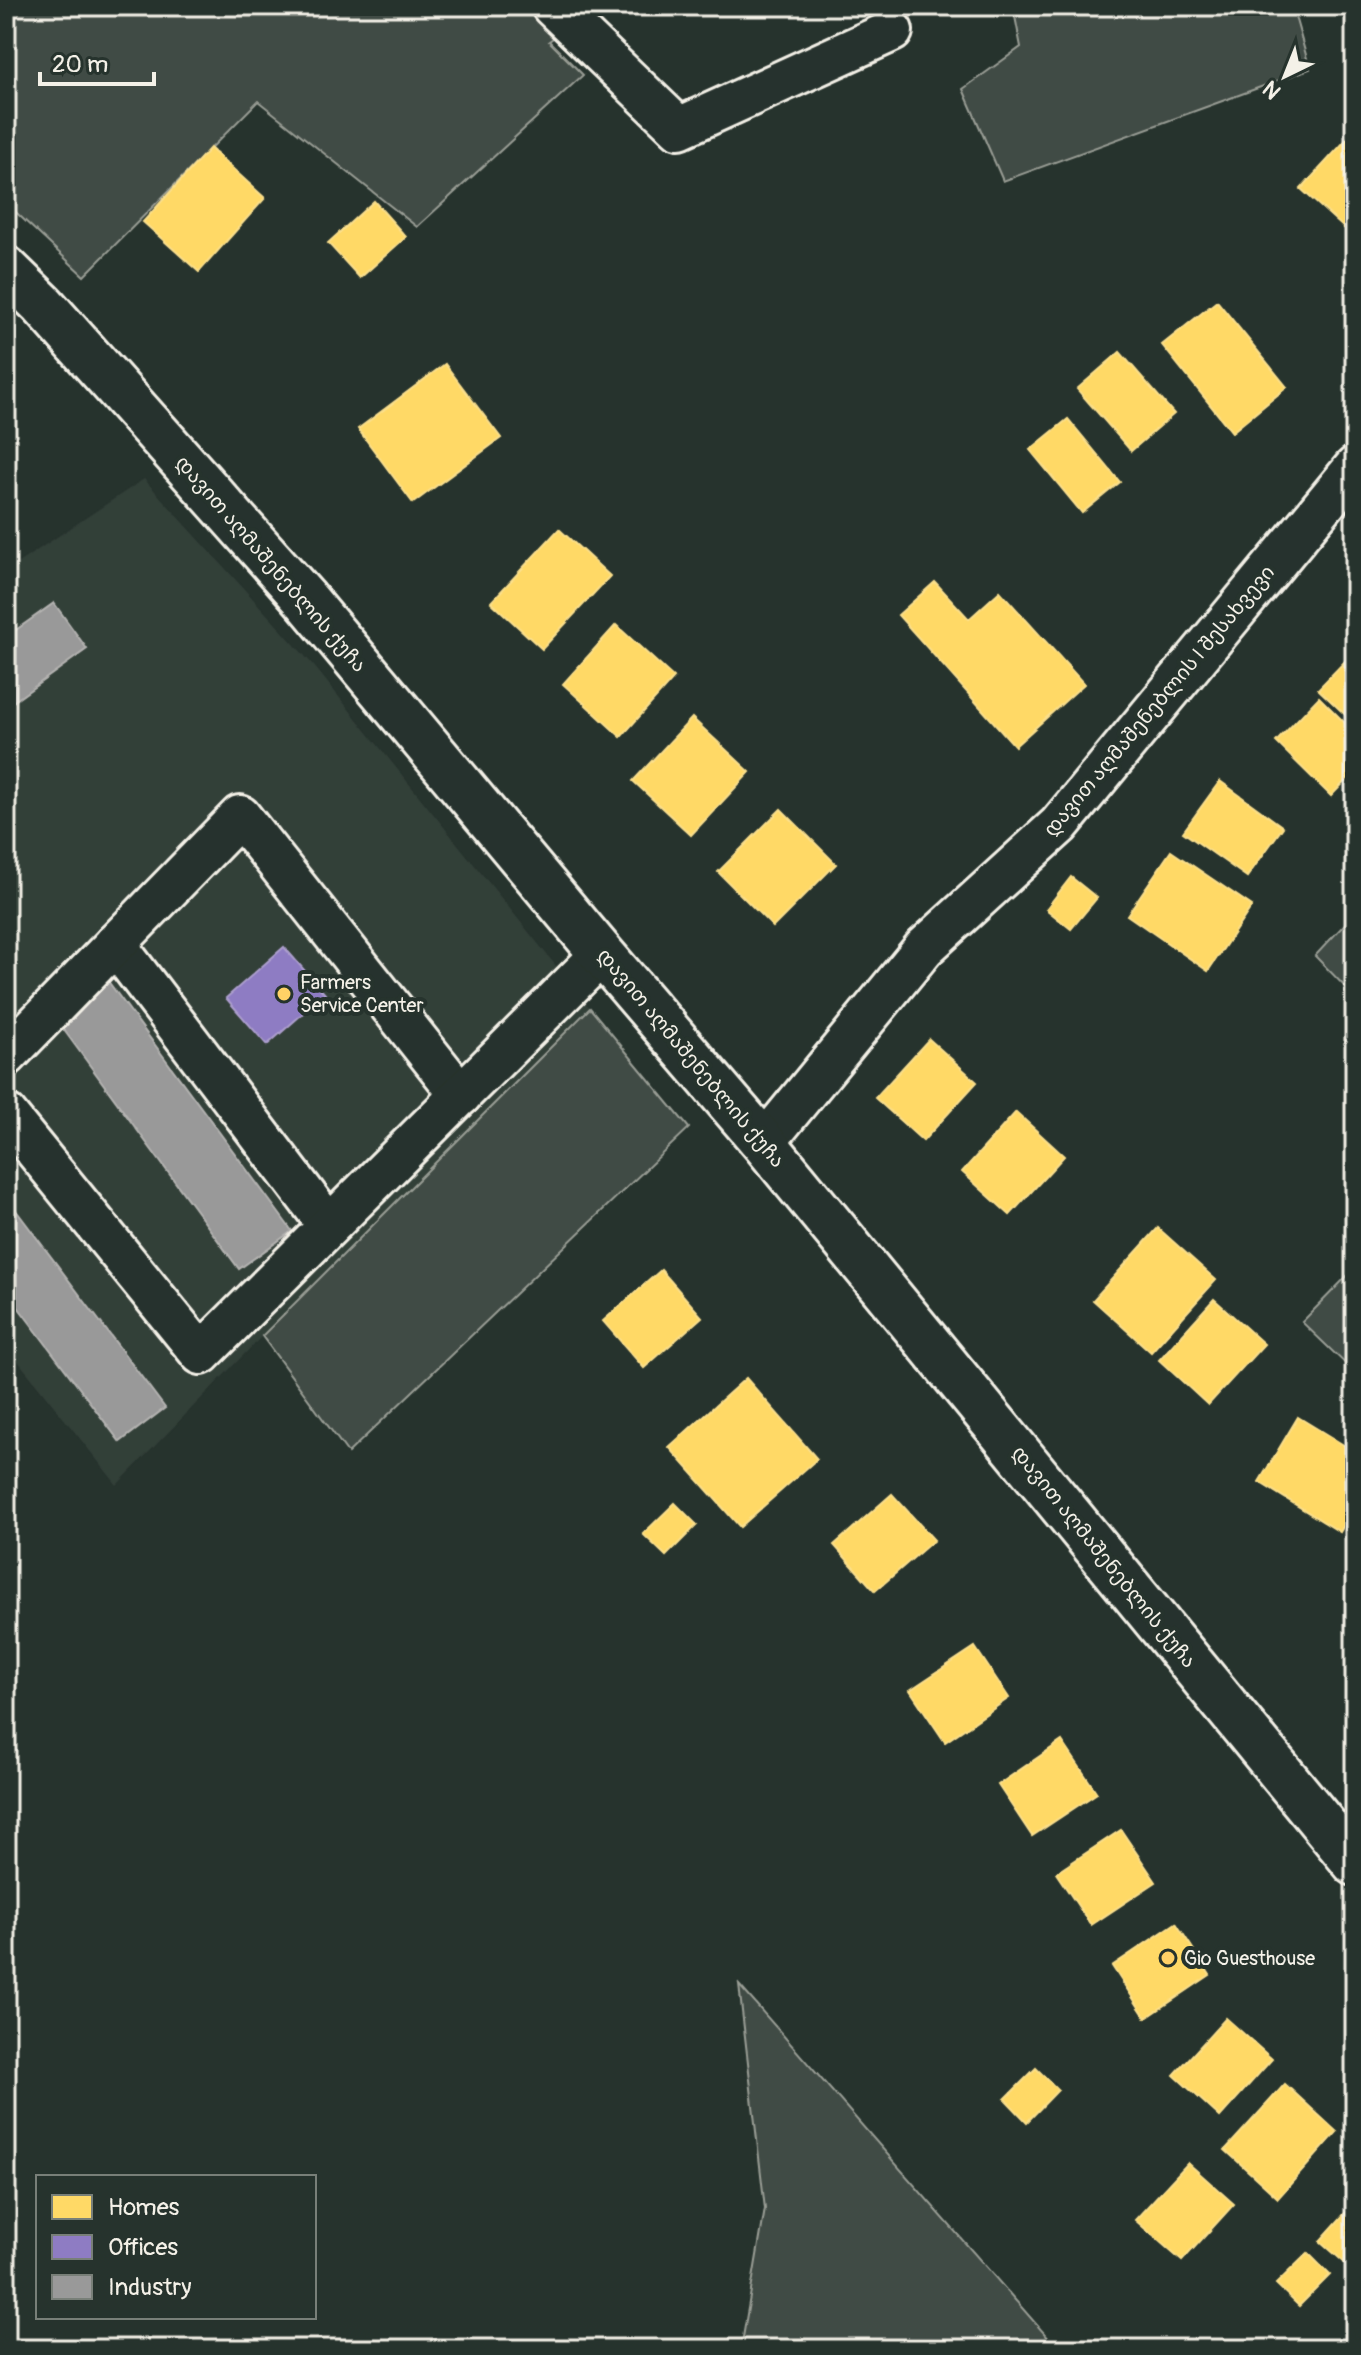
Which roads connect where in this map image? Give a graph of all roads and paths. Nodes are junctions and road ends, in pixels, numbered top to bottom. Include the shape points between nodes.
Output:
1 (552, 6) edge
2 (892, 31) dead end
3 (6, 269) edge
4 (1355, 467) edge
5 (115, 944) junction
6 (602, 954) junction
7 (6, 1056) edge
8 (461, 1095) junction
9 (6, 1114) edge
10 (764, 1143) junction
11 (329, 1226) junction
12 (1355, 1863) edge

1 - 2 street via 679,128
3 - 6 main road, დავით აღმაშენებლის ქუჩა via 306,600
4 - 10 street, დავით აღმაშენებლის I შესახვევი via 1059,825 924,948
5 - 7 street
5 - 8 street via 240,816
5 - 11 street
6 - 8 street
6 - 10 main road, დავით აღმაშენებლის ქუჩა
8 - 11 street
9 - 11 street via 201,1354
10 - 12 main road, დავით აღმაშენებლის ქუჩა

